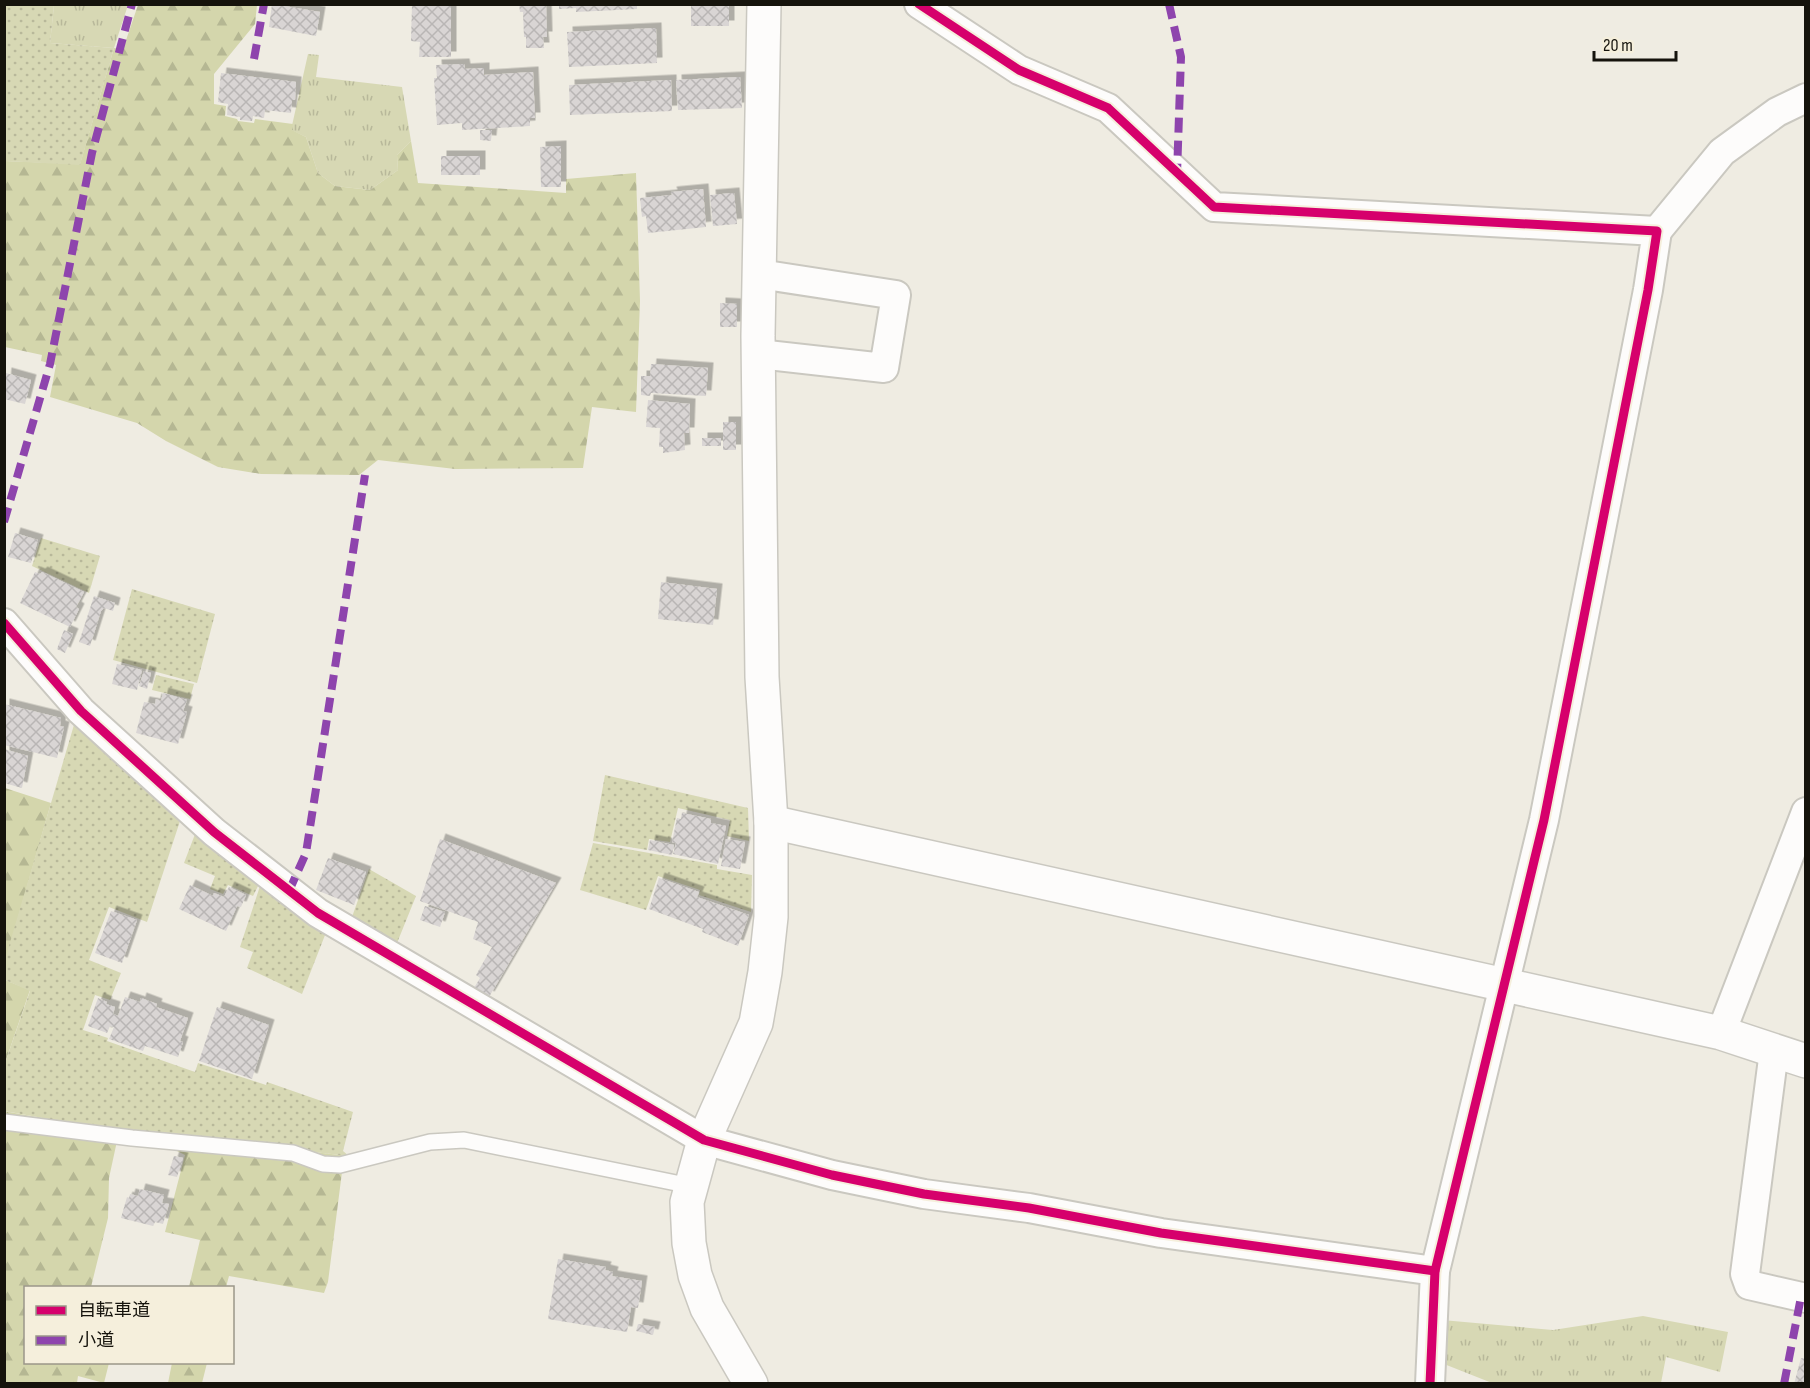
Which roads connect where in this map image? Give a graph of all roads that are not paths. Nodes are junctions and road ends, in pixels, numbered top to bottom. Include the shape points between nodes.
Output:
1 (764, 4) edge
2 (919, 4) edge
3 (1806, 98) edge
4 (1657, 231) junction
5 (759, 274) junction
6 (758, 354) junction
7 (4, 622) edge
8 (1806, 812) edge
9 (771, 822) junction
10 (1505, 985) junction
11 (1721, 1033) junction
12 (1774, 1051) junction
13 (1806, 1061) edge
14 (4, 1122) edge
15 (704, 1140) junction
16 (691, 1186) junction
17 (1436, 1271) junction
18 (1806, 1298) edge
19 (751, 1383) edge
20 (1430, 1383) edge

1 - 5 street
2 - 4 street via 1019,70 1108,108 1214,207
3 - 4 street via 1777,112 1722,152
4 - 10 street via 1544,820
5 - 6 street
5 - 6 street via 896,295 884,368
6 - 9 street via 762,677
7 - 15 street via 81,711 214,832 318,913
8 - 11 street
9 - 10 street
9 - 15 street via 771,917 756,1023
10 - 11 street
10 - 17 street
11 - 12 street
12 - 13 street
12 - 18 street via 1745,1274 1749,1285
14 - 16 lane via 293,1153 323,1164 340,1165 430,1142 464,1140
15 - 16 street
15 - 17 street via 832,1175 924,1194 1029,1208 1161,1233
16 - 19 street via 687,1202 695,1275 707,1308
17 - 20 street

